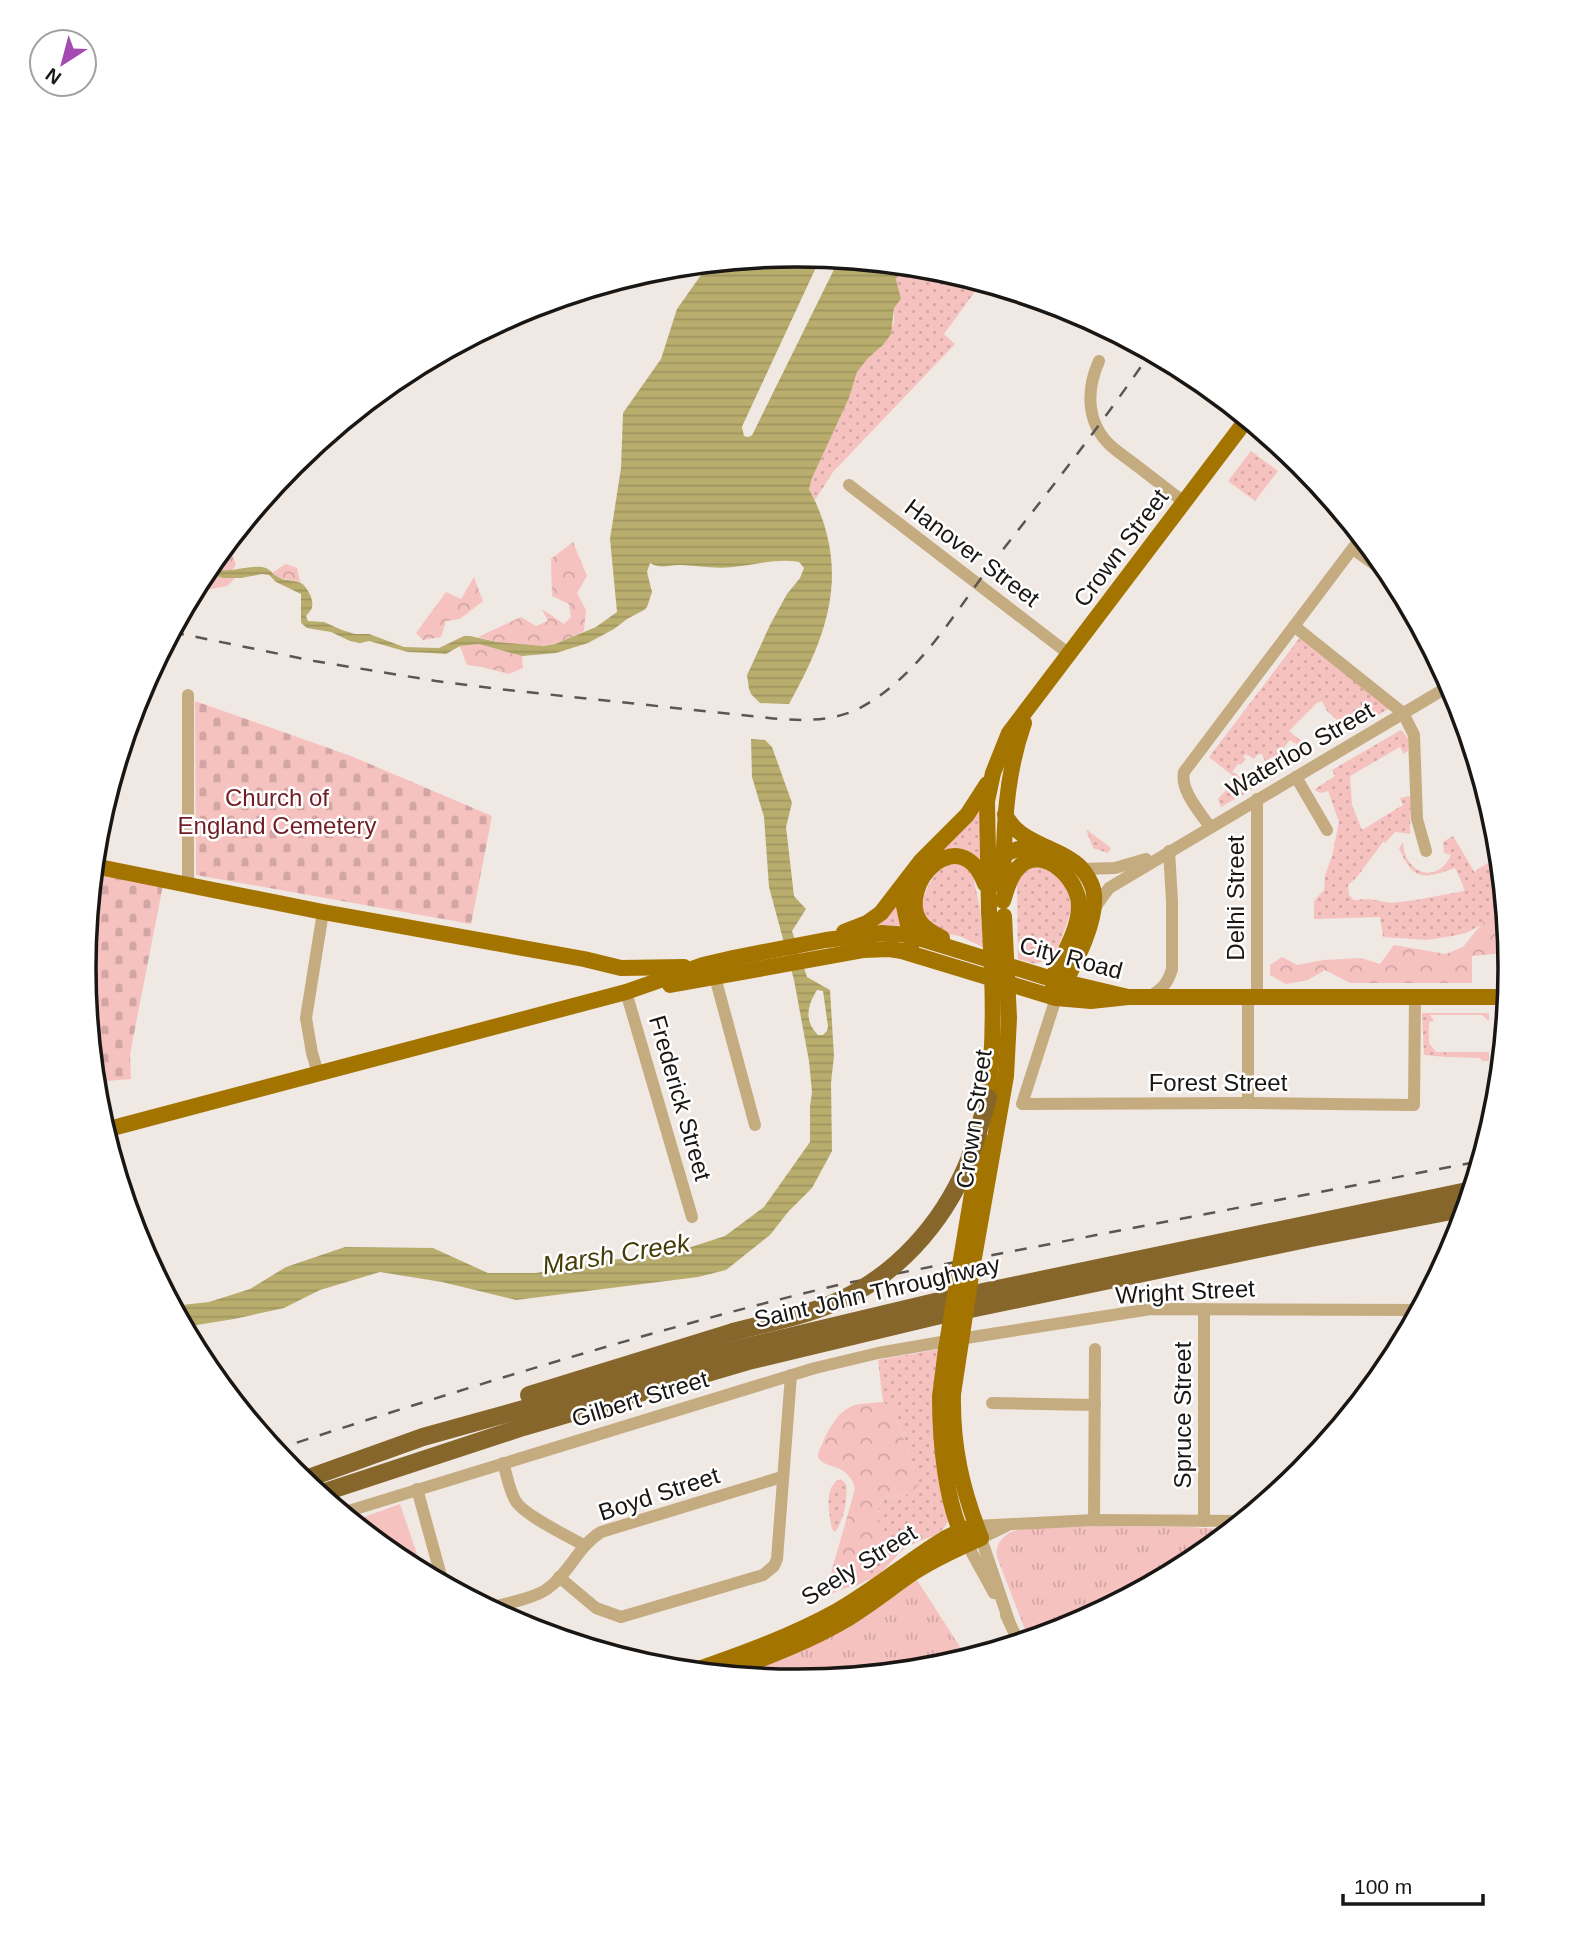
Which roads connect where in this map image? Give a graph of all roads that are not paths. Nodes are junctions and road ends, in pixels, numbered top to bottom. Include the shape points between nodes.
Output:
1 (1099, 361) dead end
2 (1242, 426) edge
3 (849, 485) dead end
4 (1184, 502) junction
5 (1356, 544) edge
6 (1353, 549) junction
7 (1367, 559) edge
8 (1294, 626) junction
9 (1069, 654) junction
10 (1441, 691) edge
11 (188, 695) dead end
12 (1031, 704) junction
13 (1403, 713) junction
14 (993, 773) junction
15 (1296, 776) junction
16 (1257, 799) junction
17 (1005, 814) junction
18 (1210, 827) junction
19 (1327, 830) dead end
20 (1426, 850) dead end
21 (1055, 851) junction
22 (1169, 851) junction
23 (1004, 852) junction
24 (987, 861) junction
25 (103, 868) edge
26 (1081, 869) junction
27 (912, 871) junction
28 (188, 886) junction
29 (988, 892) junction
30 (999, 909) junction
31 (1094, 909) junction
32 (323, 912) junction
33 (909, 935) junction
34 (826, 940) junction
35 (811, 951) junction
36 (917, 955) junction
37 (975, 955) junction
38 (777, 957) junction
39 (703, 965) junction
40 (621, 968) junction
41 (715, 977) junction
42 (1058, 981) junction
43 (626, 992) junction
44 (1128, 997) junction
45 (1148, 997) junction
46 (1415, 997) junction
47 (1498, 997) edge
48 (1253, 998) junction
49 (1056, 999) junction
50 (318, 1073) junction
51 (988, 1098) junction
52 (1248, 1103) junction
53 (755, 1125) dead end
54 (115, 1127) edge
55 (1462, 1192) edge
56 (1455, 1210) edge
57 (692, 1217) dead end
58 (1204, 1309) junction
59 (1410, 1310) edge
60 (953, 1340) joint
61 (1095, 1349) dead end
62 (791, 1375) junction
63 (947, 1395) junction
64 (992, 1403) dead end
65 (1095, 1405) junction
66 (424, 1437) junction
67 (503, 1463) junction
68 (379, 1475) junction
69 (315, 1476) edge
70 (782, 1478) junction
71 (418, 1489) junction
72 (330, 1490) edge
73 (334, 1494) edge
74 (353, 1510) edge
75 (1094, 1520) junction
76 (1204, 1521) junction
77 (1228, 1521) edge
78 (971, 1535) junction
79 (585, 1546) junction
80 (440, 1570) edge
81 (559, 1577) junction
82 (502, 1604) edge
83 (1015, 1634) edge
84 (712, 1664) edge
85 (741, 1667) edge

1 - 4 street via 1089,391 1097,426 1110,445
2 - 4 main road, Crown Street
3 - 9 street, Hanover Street
4 - 9 main road, Crown Street
5 - 6 street
6 - 7 street
6 - 8 street
8 - 13 street
8 - 18 street via 1184,772 1185,788
9 - 12 main road, Crown Street
10 - 13 street, Waterloo Street
11 - 28 street
12 - 14 main road, Crown Street via 1009,733
12 - 17 main road, Crown Street via 1013,759
13 - 15 street, Waterloo Street
13 - 20 street via 1413,735 1416,819
14 - 24 main road, Crown Street
14 - 27 main road via 967,815
15 - 16 street, Waterloo Street
15 - 19 street
16 - 18 street, Waterloo Street
16 - 48 street, Delhi Street
17 - 21 main road via 1019,833
17 - 23 main road, Crown Street
18 - 22 street, Waterloo Street
21 - 23 main road
21 - 26 main road
22 - 26 street via 1124,867
22 - 31 street via 1109,888
22 - 45 street via 1172,969 1162,989
23 - 24 main road
23 - 30 main road, Crown Street
24 - 29 main road, Crown Street
25 - 28 main road
26 - 31 main road via 1094,891
27 - 33 main road via 904,898
27 - 34 main road via 873,919
28 - 32 main road
29 - 30 main road, Crown Street
29 - 37 main road via 977,868 955,855 927,870 917,891 920,922
30 - 42 main road via 1012,876 1023,863 1031,860 1052,865 1072,881 1079,916
30 - 51 main road, Crown Street, bridge
30 - 63 main road, Crown Street, bridge via 1009,1018 1006,1076
31 - 42 main road via 1080,949
32 - 40 main road
32 - 50 street via 306,1018
33 - 34 main road, City Road via 882,933
33 - 36 main road
33 - 37 main road, City Road
34 - 35 main road, City Road
35 - 36 main road, City Road via 878,948
35 - 38 main road
36 - 49 main road, City Road
37 - 42 main road, City Road
38 - 39 main road
38 - 41 main road
39 - 40 main road
39 - 43 main road
40 - 43 main road
41 - 43 main road
41 - 53 street
42 - 44 main road, City Road
42 - 49 main road
43 - 50 main road
43 - 57 street, Frederick Street
44 - 45 main road
44 - 49 main road, City Road
45 - 48 main road
46 - 47 main road
46 - 48 main road
46 - 52 street, Forest Street via 1414,1105
48 - 52 street, Delhi Street
49 - 52 street, Forest Street via 1022,1104
50 - 54 main road
51 - 63 main road, Crown Street, bridge via 949,1325
51 - 66 highway, bridge via 972,1151 936,1219 904,1257 870,1285 822,1308 542,1391
55 - 66 highway, Saint John Throughway via 841,1323
56 - 68 highway, Saint John Throughway via 844,1337 674,1382
58 - 59 street, Wright Street
58 - 60 street, Wright Street via 1151,1309
58 - 76 street, Spruce Street
60 - 62 street, Gilbert Street
61 - 65 street
62 - 67 street, Gilbert Street
62 - 70 street
63 - 78 main road, Crown Street
64 - 65 street
65 - 75 street
66 - 69 highway, Saint John Throughway
67 - 71 street, Gilbert Street
67 - 79 street via 519,1506
68 - 72 highway, Saint John Throughway
68 - 73 highway
70 - 79 street, Boyd Street via 601,1532
70 - 81 street via 777,1559 763,1575 623,1617 596,1608
71 - 74 street, Gilbert Street
71 - 80 street
75 - 76 street, Seely Street
75 - 78 street, Seely Street via 1013,1522
76 - 77 street, Seely Street
78 - 83 street
78 - 84 main road, Seely Street via 919,1554 831,1614
78 - 85 main road, Seely Street via 831,1628
79 - 81 street, Boyd Street
81 - 82 street, Boyd Street via 545,1591

